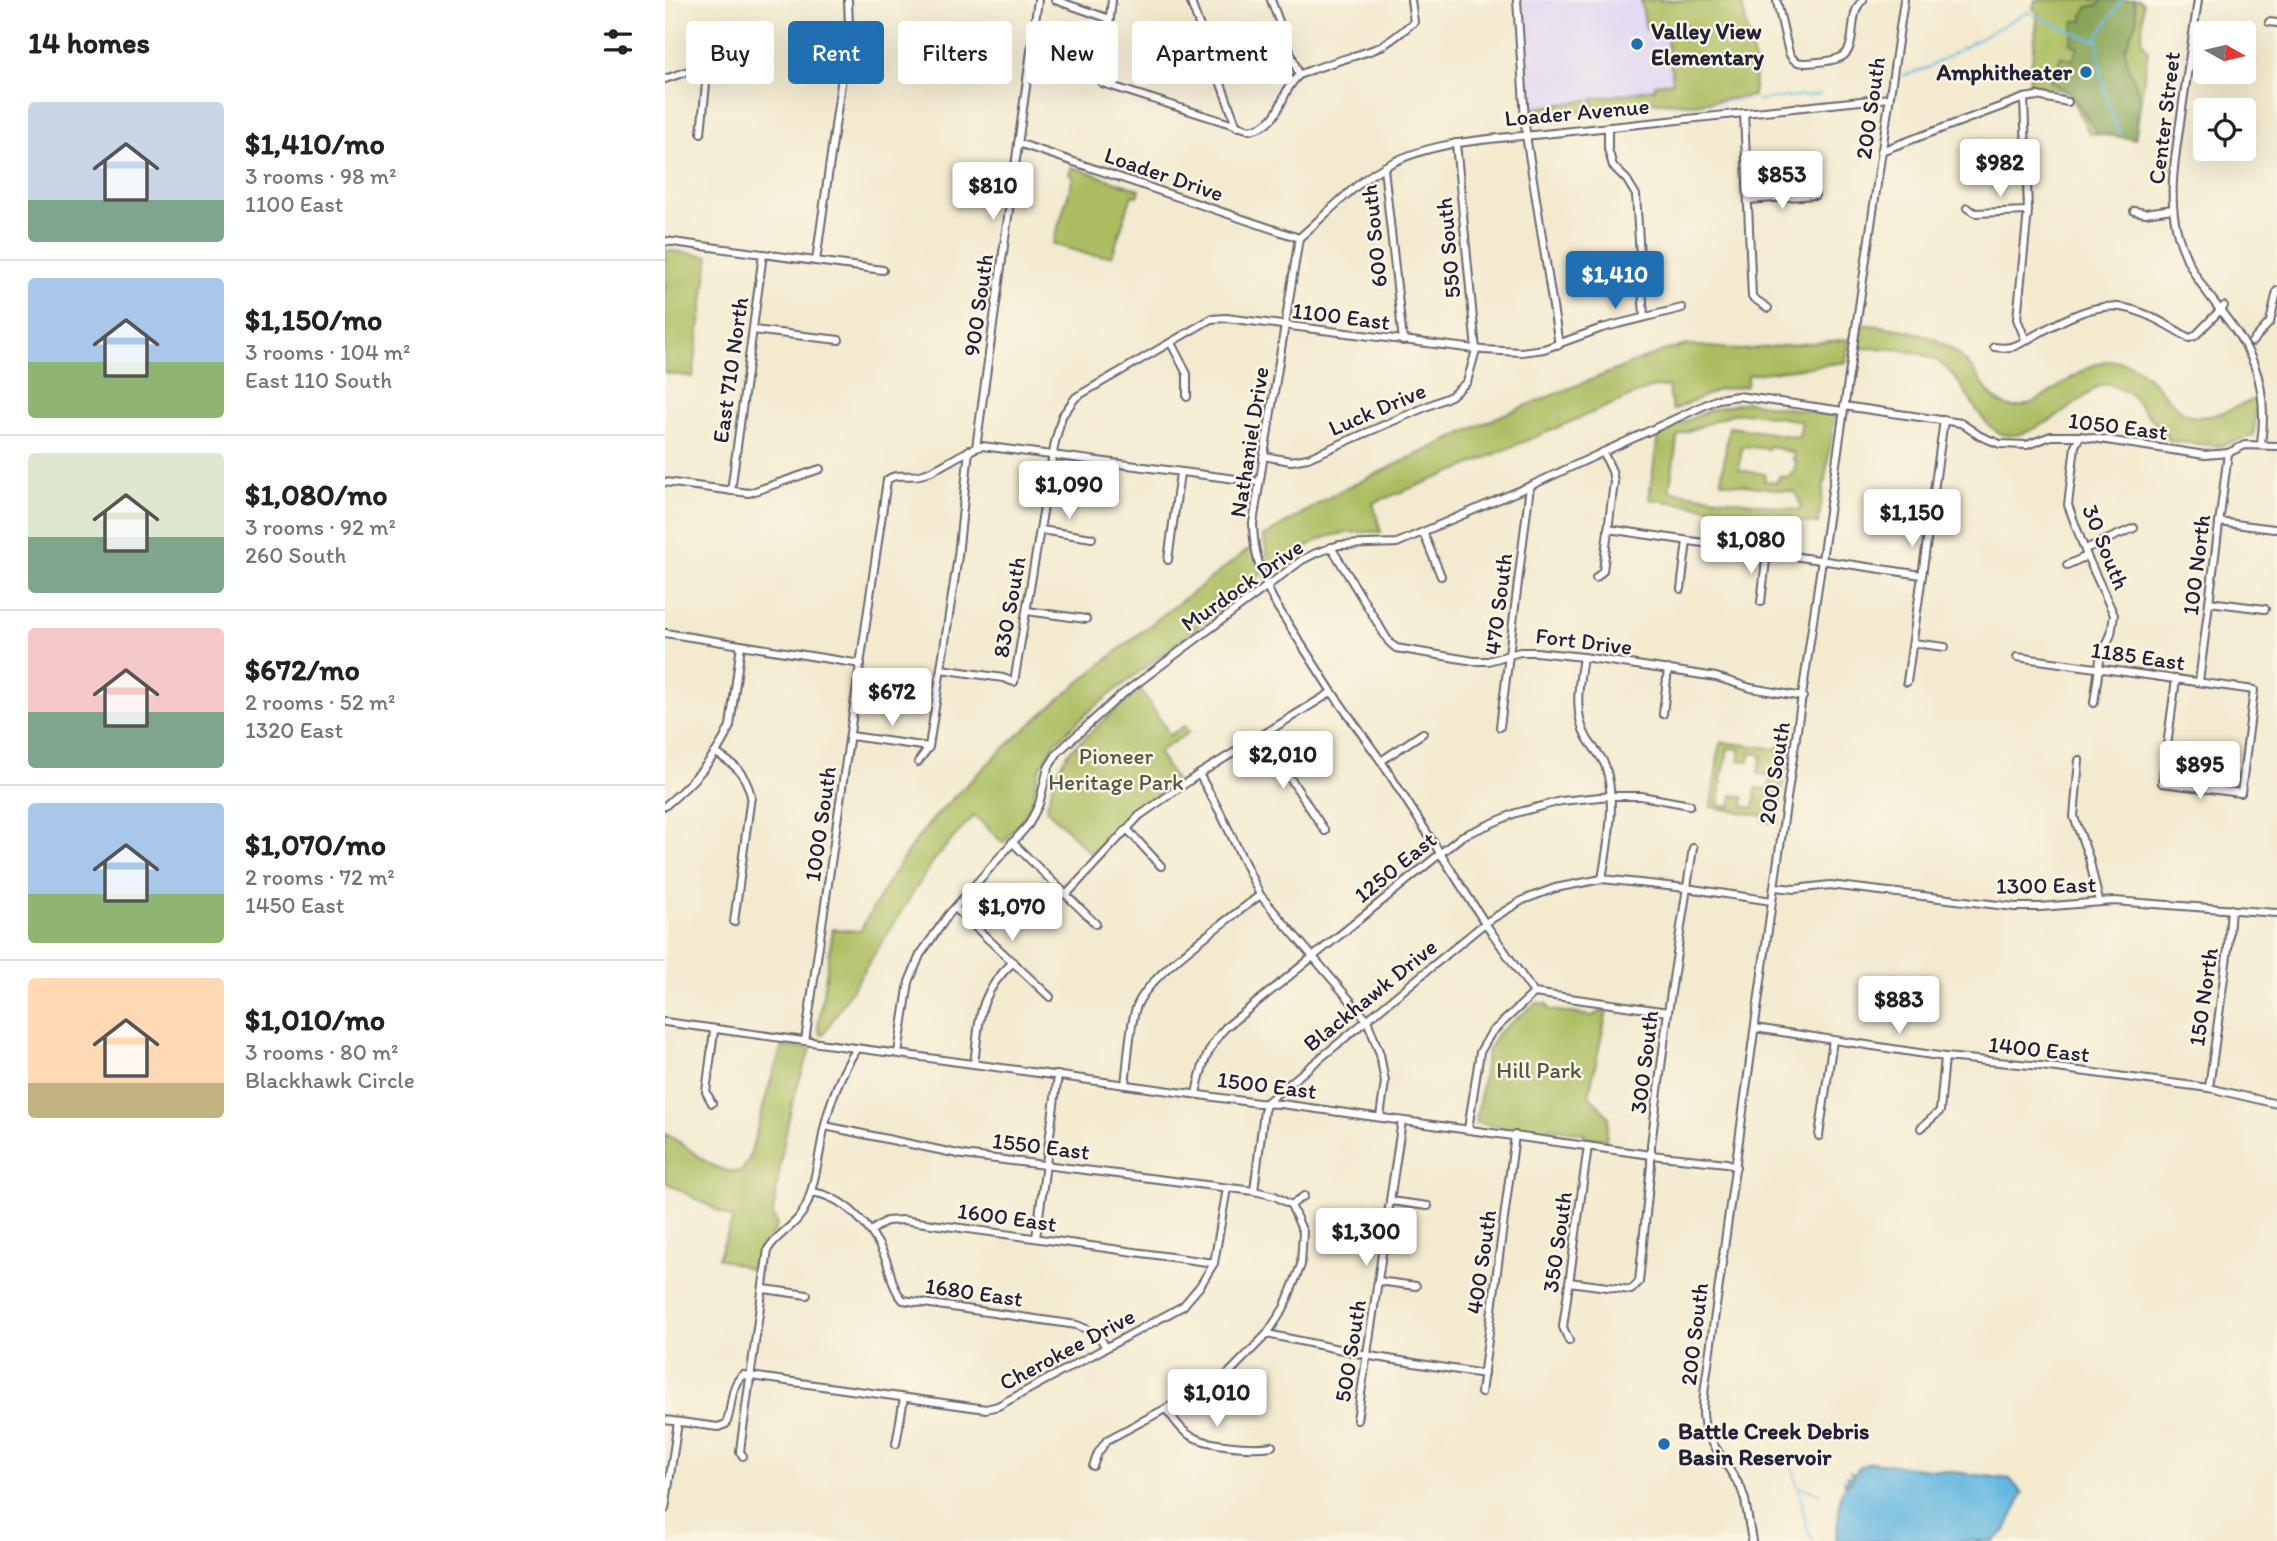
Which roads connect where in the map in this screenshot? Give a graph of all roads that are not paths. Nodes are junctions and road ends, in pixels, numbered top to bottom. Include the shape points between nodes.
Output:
1 (848, 0) edge
2 (1038, 0) edge
3 (1055, 0) edge
4 (1112, 0) edge
5 (1190, 0) edge
6 (1271, 0) edge
7 (1411, 0) edge
8 (1517, 0) edge
9 (1863, 0) edge
10 (1903, 0) edge
11 (2198, 0) edge
12 (1777, 2) dead end
13 (1110, 19) junction
14 (1299, 75) junction
15 (665, 79) edge
16 (1889, 97) junction
17 (2024, 97) junction
18 (2068, 102) dead end
19 (1744, 113) junction
20 (1237, 127) junction
21 (1608, 127) junction
22 (701, 133) dead end
23 (1526, 135) junction
24 (1018, 143) junction
25 (1456, 143) junction
26 (1881, 151) junction
27 (1384, 168) junction
28 (1815, 195) dead end
29 (1748, 200) junction
30 (1967, 208) dead end
31 (2173, 209) junction
32 (2028, 211) junction
33 (2134, 211) dead end
34 (1299, 238) junction
35 (665, 241) edge
36 (763, 254) junction
37 (815, 261) junction
38 (883, 270) dead end
39 (2277, 290) edge
40 (2224, 306) junction
41 (1682, 308) dead end
42 (1768, 308) dead end
43 (1644, 317) junction
44 (1285, 327) junction
45 (753, 330) junction
46 (839, 340) dead end
47 (1403, 341) junction
48 (2026, 341) junction
49 (1171, 343) junction
50 (1559, 345) junction
51 (1994, 347) dead end
52 (1476, 350) junction
53 (2265, 373) dead end
54 (1187, 397) dead end
55 (1843, 408) junction
56 (1944, 420) junction
57 (2080, 436) junction
58 (2262, 444) junction
59 (2277, 446) edge
60 (973, 449) junction
61 (1603, 452) junction
62 (2228, 453) junction
63 (1052, 456) junction
64 (1263, 456) junction
65 (820, 469) dead end
66 (1180, 473) junction
67 (665, 482) edge
68 (1259, 482) junction
69 (1530, 486) junction
70 (731, 491) junction
71 (2219, 522) junction
72 (2134, 528) dead end
73 (1608, 529) junction
74 (2274, 529) dead end
75 (1041, 530) junction
76 (1423, 532) junction
77 (1093, 538) dead end
78 (1687, 541) junction
79 (1331, 547) junction
80 (1767, 552) junction
81 (2086, 553) junction
82 (1168, 559) dead end
83 (1821, 560) junction
84 (2067, 565) dead end
85 (1922, 575) junction
86 (1441, 576) dead end
87 (1596, 578) dead end
88 (1267, 585) junction
89 (1681, 589) dead end
90 (1761, 602) dead end
91 (2209, 602) junction
92 (2265, 609) dead end
93 (1027, 611) junction
94 (1086, 619) dead end
95 (665, 633) edge
96 (1913, 643) junction
97 (741, 645) junction
98 (1945, 648) dead end
99 (1510, 655) junction
100 (1583, 657) junction
101 (2017, 657) dead end
102 (861, 664) junction
103 (2099, 668) junction
104 (941, 669) junction
105 (1668, 669) junction
106 (2176, 679) junction
107 (1907, 682) dead end
108 (2199, 682) junction
109 (1332, 692) junction
110 (1803, 697) junction
111 (2094, 703) dead end
112 (1663, 714) dead end
113 (1500, 727) dead end
114 (1423, 733) dead end
115 (851, 736) junction
116 (1263, 737) junction
117 (929, 747) junction
118 (716, 752) junction
119 (2079, 760) dead end
120 (1381, 761) junction
121 (918, 762) dead end
122 (1199, 774) junction
123 (1610, 796) junction
124 (1690, 805) dead end
125 (665, 806) edge
126 (1127, 829) junction
127 (1325, 831) dead end
128 (1012, 842) junction
129 (1693, 848) dead end
130 (1440, 852) junction
131 (1161, 866) dead end
132 (1602, 879) junction
133 (1774, 887) junction
134 (1686, 888) junction
135 (1066, 895) junction
136 (1260, 895) junction
137 (1772, 901) junction
138 (2099, 901) junction
139 (955, 908) junction
140 (2231, 909) junction
141 (2277, 913) edge
142 (734, 922) dead end
143 (1485, 923) junction
144 (1096, 924) dead end
145 (1311, 956) junction
146 (1013, 962) junction
147 (1534, 993) junction
148 (1050, 997) dead end
149 (1668, 1012) junction
150 (1367, 1020) junction
151 (665, 1022) edge
152 (1755, 1028) junction
153 (714, 1031) junction
154 (1833, 1040) junction
155 (805, 1041) junction
156 (857, 1048) junction
157 (898, 1053) junction
158 (1945, 1057) junction
159 (974, 1064) junction
160 (1058, 1075) junction
161 (1125, 1084) junction
162 (2209, 1088) junction
163 (1196, 1094) junction
164 (1267, 1102) junction
165 (712, 1103) dead end
166 (2277, 1104) edge
167 (1380, 1117) junction
168 (1402, 1121) junction
169 (825, 1126) junction
170 (1921, 1128) dead end
171 (1468, 1129) junction
172 (1515, 1135) junction
173 (1819, 1136) dead end
174 (1588, 1146) junction
175 (1651, 1155) junction
176 (1046, 1164) junction
177 (1736, 1167) junction
178 (1227, 1188) junction
179 (1254, 1191) junction
180 (811, 1192) junction
181 (1304, 1196) dead end
182 (1390, 1201) junction
183 (1291, 1205) junction
184 (1428, 1206) dead end
185 (871, 1231) junction
186 (1036, 1238) junction
187 (1214, 1263) junction
188 (1378, 1281) junction
189 (1569, 1282) junction
190 (1416, 1286) dead end
191 (764, 1289) junction
192 (807, 1295) dead end
193 (1267, 1334) junction
194 (1569, 1341) dead end
195 (1106, 1348) junction
196 (1367, 1354) junction
197 (1484, 1374) junction
198 (752, 1375) junction
199 (1482, 1393) dead end
200 (904, 1398) junction
201 (1166, 1409) junction
202 (665, 1420) edge
203 (1357, 1420) dead end
204 (678, 1422) junction
205 (896, 1444) dead end
206 (1272, 1446) dead end
207 (743, 1456) dead end
208 (1094, 1466) dead end
209 (665, 1509) edge
210 (1752, 1541) edge

1 - 37 street via 849,27
2 - 24 street, 900 South
3 - 13 street
4 - 13 street
5 - 20 street
6 - 14 street
7 - 14 street via 1414,22 1378,48
8 - 23 street
9 - 12 street via 1855,10 1845,55 1802,63 1789,53
10 - 16 street, 200 South
11 - 31 street, Center Street via 2172,178
13 - 20 street via 1102,83
14 - 20 street via 1276,115 1263,127
15 - 22 street via 705,69
16 - 19 street, Loader Avenue
16 - 26 street, 200 South
17 - 18 street
17 - 26 street
17 - 32 street
19 - 21 street, Loader Avenue
19 - 29 street
21 - 23 street, Loader Avenue
21 - 43 street via 1613,166 1636,195
23 - 25 street, Loader Avenue
23 - 50 street
24 - 34 street, Loader Drive
24 - 60 street, 900 South
25 - 27 street, Loader Avenue
25 - 52 street, 550 South
26 - 55 street, 200 South
27 - 34 street, Loader Avenue
27 - 47 street, 600 South
28 - 29 street
29 - 42 street via 1752,297
30 - 32 street via 1975,213
31 - 33 street
31 - 40 street, Center Street via 2180,241 2192,265
32 - 48 street via 2017,318
34 - 44 street, Nathaniel Drive
35 - 36 street
36 - 37 street
36 - 45 street, East 710 North
37 - 38 street
39 - 40 street, Center Street via 2274,315 2254,345
40 - 48 street via 2189,338 2159,318 2123,306 2106,306 2075,315
41 - 43 street, 1100 East
43 - 50 street, 1100 East
44 - 47 street, 1100 East
44 - 49 street, 1100 East via 1219,318
44 - 64 street, Nathaniel Drive
45 - 46 street
45 - 70 street, East 710 North
47 - 52 street, 1100 East
48 - 51 street via 2009,349
49 - 54 street via 1187,374
49 - 63 street, 1100 East via 1076,397 1062,416
50 - 52 street, 1100 East via 1521,352
52 - 64 street, Luck Drive via 1467,382 1451,396 1308,458 1291,461
53 - 58 street via 2268,406
55 - 56 street, 1050 East
55 - 61 street, Murdock Drive via 1738,396 1718,399
55 - 83 street, 200 South
56 - 57 street, 1050 East via 1961,423 2000,444 2027,445 2051,436
56 - 85 street
57 - 62 street, 1050 East via 2205,455
57 - 81 street, 30 South via 2068,505
58 - 59 street
58 - 62 street, 1050 East
60 - 63 street via 982,446
60 - 102 street, 1000 South via 919,475 887,480
60 - 104 street, 900 South
61 - 69 street, Murdock Drive
61 - 73 street via 1614,482
62 - 71 street, 100 North
63 - 66 street
63 - 75 street, 830 South
64 - 68 street, Nathaniel Drive
65 - 70 street via 748,493
66 - 68 street
66 - 82 street
67 - 70 street
68 - 88 street, Nathaniel Drive via 1254,545
69 - 76 street, Murdock Drive
69 - 99 street, 470 South
71 - 74 street
71 - 91 street, 100 North
72 - 81 street
73 - 78 street
73 - 87 street via 1603,571
75 - 77 street
75 - 93 street, 830 South
76 - 79 street, Murdock Drive via 1397,543
76 - 86 street
78 - 80 street
78 - 89 street
79 - 88 street, Murdock Drive via 1302,560
79 - 99 street, Fort Drive via 1396,648 1473,662
80 - 83 street
80 - 90 street
81 - 84 street
81 - 103 street, 30 South via 2113,615
83 - 85 street
83 - 110 street, 200 South
85 - 96 street
88 - 109 street, Nathaniel Drive
88 - 128 street, Murdock Drive via 1120,696 1064,746 1048,768 1034,816
91 - 92 street
91 - 108 street, 100 North
93 - 94 street
93 - 104 street, 830 South via 1014,682
95 - 97 street
96 - 98 street
96 - 107 street
97 - 102 street
97 - 118 street via 730,726
99 - 100 street, Fort Drive via 1536,652
99 - 113 street, 470 South
100 - 105 street, Fort Drive
100 - 123 street via 1578,717 1605,764
101 - 103 street, 1185 East
102 - 115 street, 1000 South
103 - 106 street, 1185 East
103 - 111 street, 30 South
104 - 117 street, 900 South
105 - 110 street, Fort Drive
105 - 112 street
106 - 108 street, 1185 East
106 - 108 street, 1185 East via 2162,783 2242,793 2254,690
109 - 116 street
109 - 120 street, Nathaniel Drive
110 - 133 street, 200 South
114 - 120 street
115 - 117 street
115 - 155 street, 1000 South
116 - 122 street
116 - 127 street
117 - 121 street, 900 South
118 - 125 street
118 - 142 street via 747,779 751,796
119 - 138 street via 2074,817
120 - 130 street, Nathaniel Drive
122 - 126 street
122 - 136 street
123 - 124 street, 1250 East
123 - 130 street, 1250 East via 1561,801 1516,813 1462,836
123 - 132 street
126 - 131 street
126 - 135 street
128 - 135 street
128 - 139 street, Murdock Drive
129 - 134 street, 300 South
130 - 143 street, Nathaniel Drive
130 - 145 street, 1250 East
132 - 134 street, Blackhawk Drive
132 - 143 street, Blackhawk Drive via 1523,900
133 - 137 street, 200 South
133 - 138 street, 1300 East via 1830,885 2015,907
134 - 137 street
134 - 149 street, 300 South
135 - 144 street
136 - 145 street
136 - 161 street via 1144,990 1136,1009
137 - 152 street, 200 South
138 - 140 street, 1300 East
139 - 146 street
139 - 157 street, Murdock Drive via 925,946 912,972
140 - 141 street, 1300 East
140 - 162 street, 150 North
143 - 147 street, Nathaniel Drive
143 - 150 street, Blackhawk Drive
145 - 150 street
145 - 163 street, 1250 East via 1216,1038 1203,1061
146 - 148 street
146 - 159 street via 984,999
147 - 149 street
147 - 171 street via 1491,1033 1480,1052
149 - 175 street, 300 South
150 - 164 street, Blackhawk Drive
150 - 167 street via 1385,1082
151 - 153 street, 1500 East
152 - 154 street, 1400 East
152 - 177 street, 200 South
153 - 155 street, 1500 East
153 - 165 street via 706,1092
154 - 158 street, 1400 East
154 - 173 street
155 - 156 street, 1500 East
156 - 157 street, 1500 East
156 - 169 street via 837,1087
157 - 159 street, 1500 East
158 - 162 street, 1400 East
158 - 170 street via 1940,1111
159 - 160 street, 1500 East
160 - 161 street, 1500 East
160 - 176 street
161 - 163 street, 1500 East
162 - 166 street, 1400 East
163 - 164 street, 1500 East
164 - 167 street, 1500 East
164 - 179 street
167 - 168 street, 1500 East
168 - 171 street, 1500 East
168 - 182 street, 500 South
169 - 176 street, 1550 East via 963,1155
169 - 180 street
171 - 172 street, 1500 East
172 - 174 street, 1500 East
172 - 197 street, 400 South
174 - 175 street, 1500 East
174 - 189 street, 350 South
175 - 177 street, 1500 East
175 - 189 street, 300 South via 1639,1282 1631,1290
176 - 178 street, 1550 East
176 - 186 street
177 - 210 street, 200 South via 1702,1415 1707,1434 1741,1489
178 - 179 street, 1550 East
178 - 187 street, Cherokee Drive
179 - 183 street
180 - 185 street via 846,1207
180 - 191 street via 796,1222 768,1249
181 - 183 street
182 - 184 street
182 - 188 street, 500 South
183 - 193 street via 1303,1232 1301,1265 1284,1308
185 - 186 street, 1600 East via 886,1221 903,1220
185 - 195 street, 1680 East via 885,1256 895,1291 904,1300 1077,1325 1098,1334
186 - 187 street, 1600 East
187 - 195 street, Cherokee Drive via 1183,1306
188 - 190 street
188 - 196 street, 500 South
189 - 194 street, 350 South via 1563,1327
191 - 192 street
191 - 198 street
193 - 196 street
193 - 201 street via 1225,1377
195 - 200 street, Cherokee Drive via 986,1409
196 - 197 street
196 - 203 street, 500 South
197 - 199 street, 400 South
198 - 200 street, Cherokee Drive
198 - 204 street via 737,1380 726,1424
198 - 207 street
200 - 205 street
201 - 206 street via 1185,1433 1202,1441
201 - 208 street via 1107,1440
202 - 204 street
204 - 209 street

